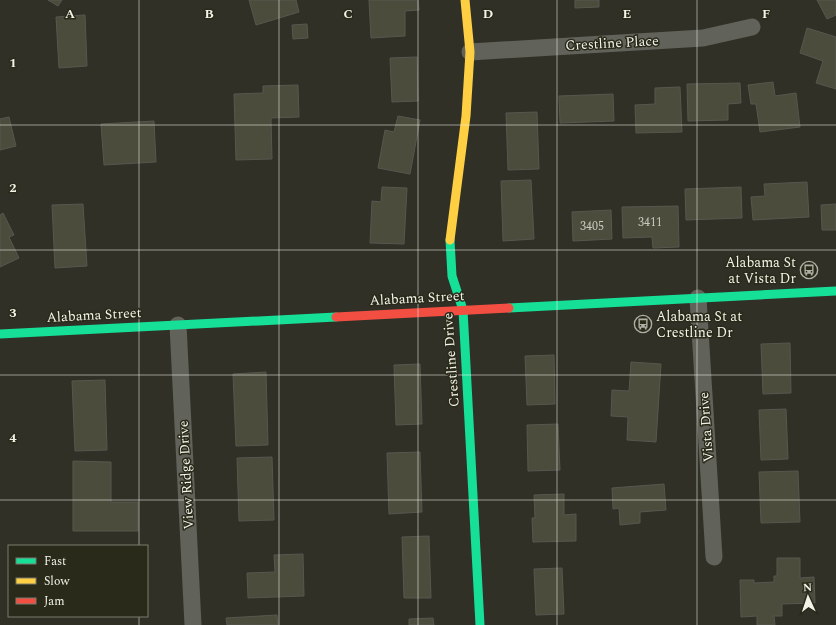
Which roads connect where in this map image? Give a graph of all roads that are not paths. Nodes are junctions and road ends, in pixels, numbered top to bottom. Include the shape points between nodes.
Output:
1 (464, 0) edge
2 (752, 27) dead end
3 (470, 52) junction
4 (836, 291) edge
5 (698, 298) junction
6 (463, 310) junction
7 (178, 325) junction
8 (0, 334) edge
9 (714, 557) dead end
10 (193, 625) edge
11 (480, 625) edge

1 - 3 main road, Crestline Drive
2 - 3 street, Crestline Place via 702,38
3 - 6 main road, Crestline Drive via 466,116 450,238 452,276
4 - 5 main road, Alabama Street
5 - 6 main road, Alabama Street
5 - 9 street, Vista Drive
6 - 7 main road, Alabama Street
6 - 11 main road, Crestline Drive
7 - 8 main road, Alabama Street
7 - 10 street, View Ridge Drive

